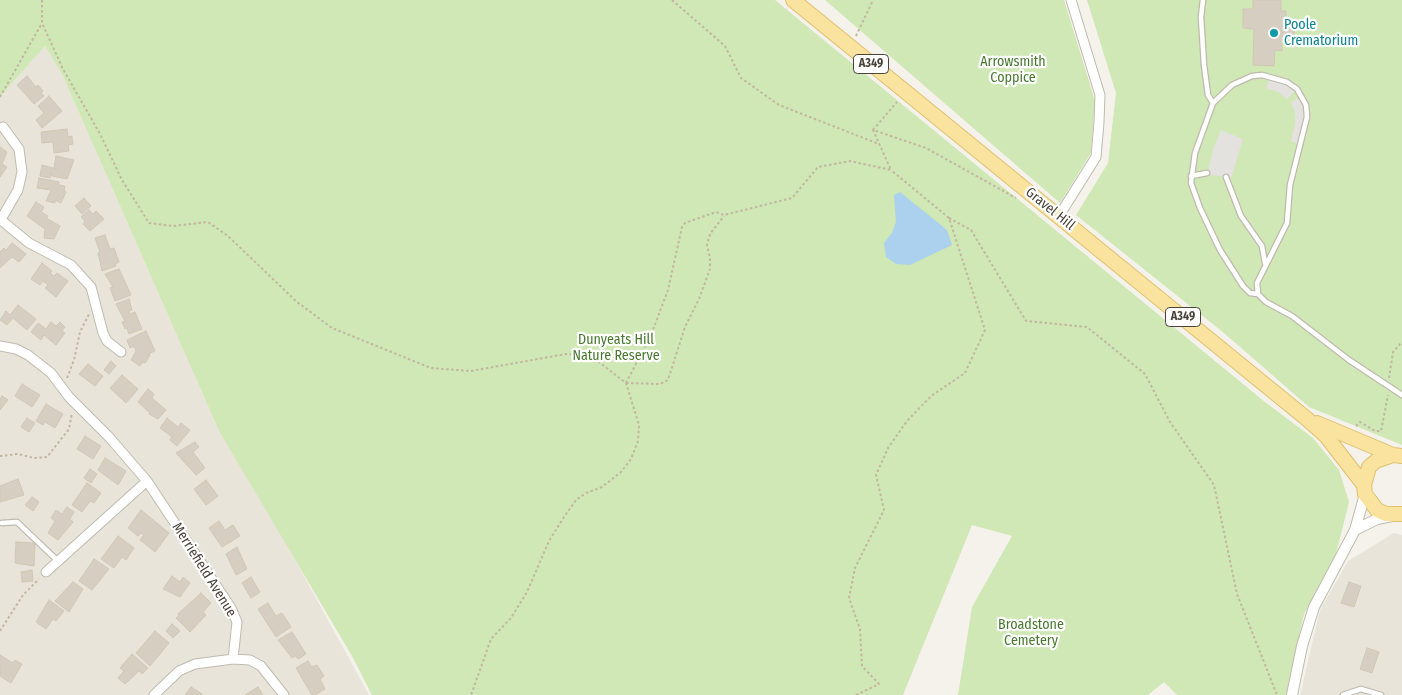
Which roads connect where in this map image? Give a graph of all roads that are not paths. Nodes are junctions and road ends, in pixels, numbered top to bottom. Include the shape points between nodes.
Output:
1 (793, 0) edge
2 (1071, 0) edge
3 (1203, 0) edge
4 (1213, 103) junction
5 (3, 127) dead end
6 (1208, 173) dead end
7 (1191, 176) junction
8 (1226, 177) dead end
9 (1059, 216) junction
10 (0, 220) edge
11 (1265, 265) junction
12 (1258, 294) junction
13 (0, 346) edge
14 (121, 352) dead end
15 (1402, 395) edge
16 (1307, 419) junction
17 (1397, 455) edge
18 (147, 481) junction
19 (1364, 490) junction
20 (1399, 514) edge
21 (2, 523) dead end
22 (1355, 530) junction
23 (58, 561) junction
24 (46, 572) road end
25 (233, 659) junction
26 (154, 695) edge
27 (284, 695) edge
28 (1292, 695) edge
29 (1343, 695) edge
30 (1381, 695) edge

1 - 9 main road, Gravel Hill / A349
2 - 9 street via 1100,95 1099,122 1096,157
3 - 4 lane via 1204,65 1208,95
4 - 7 lane via 1195,153
4 - 11 lane via 1232,85 1262,74 1297,89 1306,105 1307,117 1290,185 1286,223 1282,237
5 - 10 street via 19,149 22,172 18,190
6 - 7 lane
7 - 12 lane via 1200,208 1214,239 1242,286 1250,293
8 - 11 lane via 1240,216 1262,246
9 - 16 main road, Gravel Hill / A349
10 - 14 street via 29,243 71,264 92,287 103,334
11 - 12 lane via 1258,283
12 - 15 lane
13 - 18 street, Merriefield Avenue via 16,349 40,363
16 - 17 main road, Gravel Hill / A349
16 - 19 main road, Gravel Hill / A349 via 1326,436
17 - 19 main road via 1384,457 1369,467
18 - 23 street
18 - 25 street, Merriefield Avenue via 231,608 237,622
19 - 20 main road, Gravel Hill via 1377,510
19 - 22 street
20 - 22 street via 1377,519
21 - 23 lane via 17,522
22 - 28 street via 1314,607
23 - 24 street
25 - 26 street via 195,664 179,671
25 - 27 street via 250,660 260,666
29 - 30 lane via 1361,689

